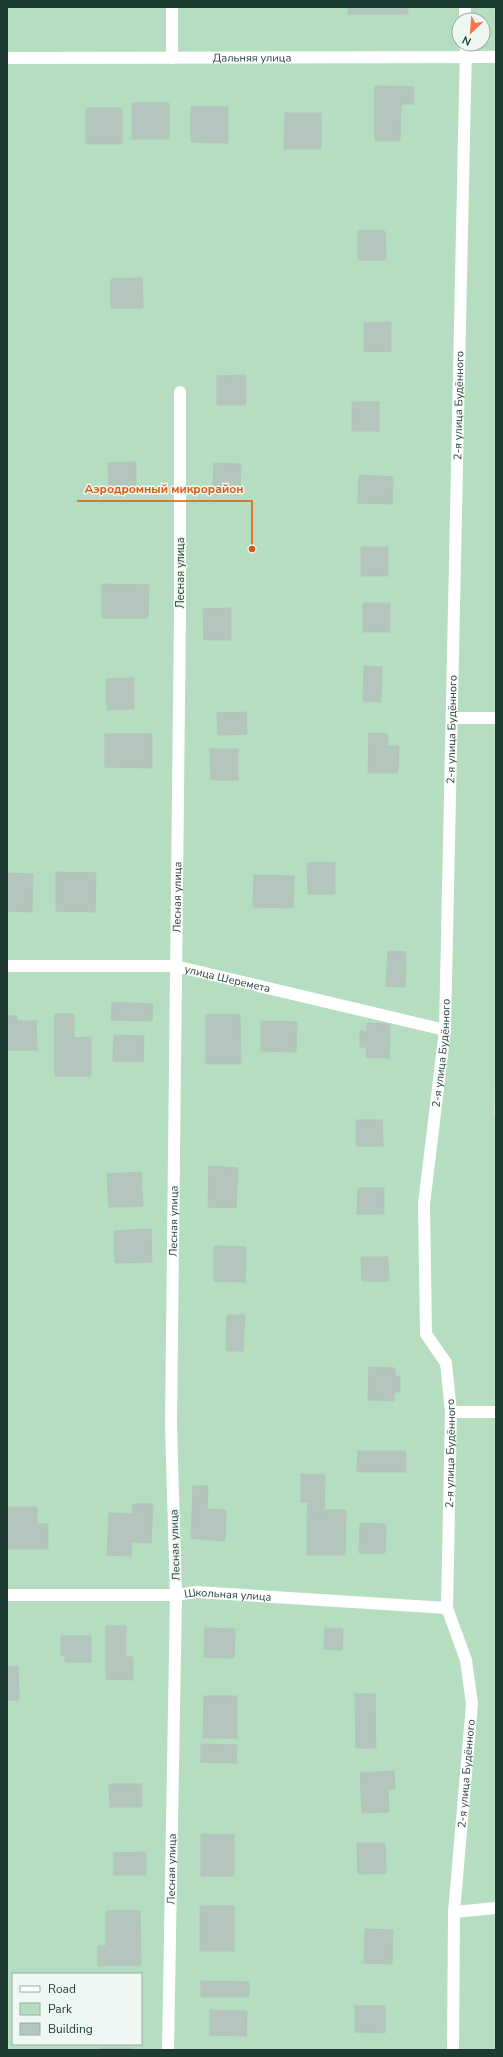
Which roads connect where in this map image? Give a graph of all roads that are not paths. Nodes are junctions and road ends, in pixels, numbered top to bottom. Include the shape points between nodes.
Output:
1 (172, 7) edge
2 (451, 50) edge
3 (466, 52) edge
4 (476, 52) edge
5 (496, 56) edge
6 (7, 58) edge
7 (172, 58) junction
8 (180, 392) dead end
9 (452, 718) junction
10 (496, 718) edge
11 (7, 966) edge
12 (175, 966) junction
13 (444, 1030) junction
14 (451, 1412) junction
15 (496, 1412) edge
16 (7, 1595) edge
17 (176, 1595) junction
18 (447, 1608) junction
19 (496, 1908) edge
20 (454, 1912) junction
21 (168, 2050) edge
22 (453, 2050) edge

1 - 7 street
2 - 7 street, Дальняя улица
3 - 9 street, 2-я улица Будённого
4 - 5 street, Дальняя улица
6 - 7 street, Дальняя улица
8 - 12 street, Лесная улица
9 - 10 street
9 - 13 street, 2-я улица Будённого
11 - 12 street, улица Шеремета
12 - 13 street, улица Шеремета
12 - 17 street, Лесная улица via 171,1426
13 - 14 street, 2-я улица Будённого via 424,1204 426,1334 446,1363
14 - 15 street
14 - 18 street, 2-я улица Будённого
16 - 17 street, Школьная улица
17 - 18 street, Школьная улица via 196,1592
17 - 21 street, Лесная улица
18 - 20 street, 2-я улица Будённого via 466,1660 472,1704
19 - 20 street
20 - 22 street, 2-я улица Будённого

